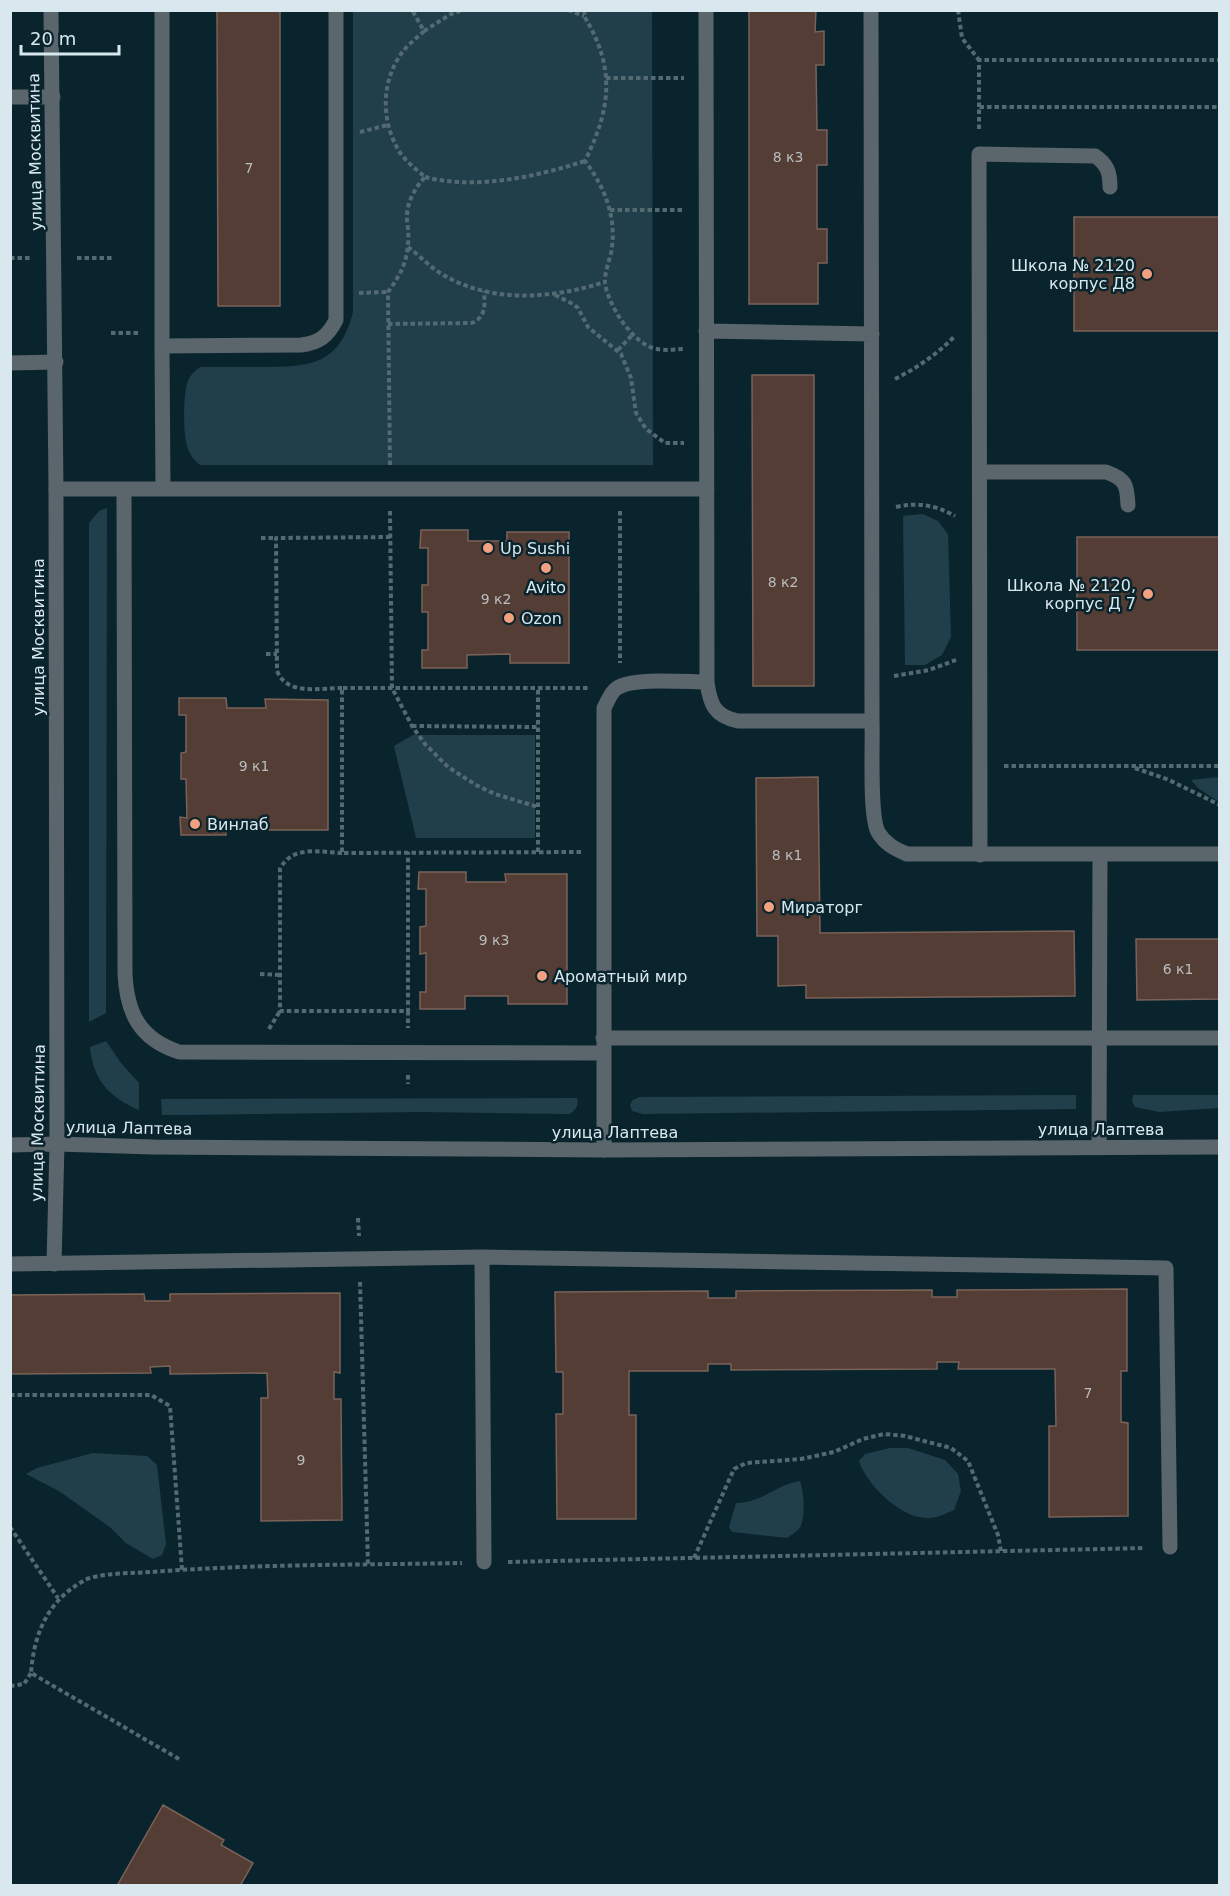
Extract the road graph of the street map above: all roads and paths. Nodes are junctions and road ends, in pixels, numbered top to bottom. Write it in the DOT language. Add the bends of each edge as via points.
graph roads {
  1 [pos="51,10"];
  2 [pos="162,10"];
  3 [pos="336,10"];
  4 [pos="412,10"];
  5 [pos="463,10"];
  6 [pos="568,10"];
  7 [pos="706,10"];
  8 [pos="872,10"];
  9 [pos="958,10"];
  10 [pos="584,13"];
  11 [pos="424,31"];
  12 [pos="979,60"];
  13 [pos="1220,60"];
  14 [pos="606,78"];
  15 [pos="706,78"];
  16 [pos="10,97"];
  17 [pos="53,97"];
  18 [pos="979,107"];
  19 [pos="1220,107"];
  20 [pos="388,125"];
  21 [pos="371,130"];
  22 [pos="979,154"];
  23 [pos="585,161"];
  24 [pos="425,177"];
  25 [pos="1110,187"];
  26 [pos="610,210"];
  27 [pos="706,210"];
  28 [pos="408,247"];
  29 [pos="605,282"];
  30 [pos="484,291"];
  31 [pos="388,292"];
  32 [pos="555,295"];
  33 [pos="979,313"];
  34 [pos="388,324"];
  35 [pos="706,331"];
  36 [pos="633,334"];
  37 [pos="872,334"];
  38 [pos="162,346"];
  39 [pos="657,349"];
  40 [pos="618,350"];
  41 [pos="56,362"];
  42 [pos="10,363"];
  43 [pos="872,390"];
  44 [pos="707,443"];
  45 [pos="980,472"];
  46 [pos="56,489"];
  47 [pos="124,489"];
  48 [pos="163,489"];
  49 [pos="620,489"];
  50 [pos="707,489"];
  51 [pos="1128,505"];
  52 [pos="872,512"];
  53 [pos="390,537"];
  54 [pos="979,537"];
  55 [pos="261,538"];
  56 [pos="276,538"];
  57 [pos="980,650"];
  58 [pos="266,654"];
  59 [pos="277,654"];
  60 [pos="872,678"];
  61 [pos="707,682"];
  62 [pos="619,687"];
  63 [pos="342,688"];
  64 [pos="392,688"];
  65 [pos="538,688"];
  66 [pos="872,721"];
  67 [pos="412,726"];
  68 [pos="538,727"];
  69 [pos="980,766"];
  70 [pos="1131,766"];
  71 [pos="1220,766"];
  72 [pos="1220,805"];
  73 [pos="538,807"];
  74 [pos="342,852"];
  75 [pos="408,852"];
  76 [pos="538,852"];
  77 [pos="603,852"];
  78 [pos="980,855"];
  79 [pos="1100,855"];
  80 [pos="1220,855"];
  81 [pos="260,974"];
  82 [pos="280,975"];
  83 [pos="1099,1038"];
  84 [pos="1220,1038"];
  85 [pos="603,1046"];
  86 [pos="57,1144"];
  87 [pos="10,1145"];
  88 [pos="1099,1146"];
  89 [pos="1220,1147"];
  90 [pos="604,1150"];
  91 [pos="358,1218"];
  92 [pos="359,1242"];
  93 [pos="482,1257"];
  94 [pos="10,1264"];
  95 [pos="54,1264"];
  96 [pos="360,1278"];
  97 [pos="10,1395"];
  98 [pos="10,1527"];
  99 [pos="1170,1547"];
  100 [pos="1001,1551"];
  101 [pos="694,1558"];
  102 [pos="484,1562"];
  103 [pos="368,1565"];
  104 [pos="182,1570"];
  105 [pos="58,1598"];
  106 [pos="31,1673"];
  107 [pos="10,1686"];
  108 [pos="179,1760"];
  1 -- 17 [label="street, улица Москвитина"];
  2 -- 38 [label="street"];
  3 -- 38 [label="street" via="336,320 325,337 313,344"];
  4 -- 11 [label="path"];
  5 -- 11 [label="path"];
  6 -- 10 [label="path"];
  7 -- 15 [label="street"];
  8 -- 37 [label="street"];
  9 -- 12 [label="path" via="962,38"];
  10 -- 14 [label="path" via="599,46"];
  11 -- 20 [label="path" via="401,53 387,85"];
  12 -- 13 [label="path"];
  12 -- 18 [label="path"];
  14 -- 15 [label="path"];
  14 -- 23 [label="path" via="603,120"];
  15 -- 27 [label="street"];
  16 -- 17 [label="street"];
  17 -- 41 [label="street, улица Москвитина"];
  18 -- 19 [label="path"];
  18 -- 22 [label="path"];
  20 -- 21 [label="path"];
  20 -- 24 [label="path" via="399,151"];
  22 -- 25 [label="street" via="1095,156 1104,162 1110,174"];
  22 -- 33 [label="street"];
  23 -- 24 [label="path" via="486,181 446,182"];
  23 -- 26 [label="path" via="604,191"];
  24 -- 28 [label="path" via="409,202"];
  26 -- 27 [label="path"];
  26 -- 29 [label="path" via="612,247"];
  27 -- 35 [label="street"];
  28 -- 30 [label="path" via="440,273"];
  28 -- 31 [label="path" via="400,275"];
  29 -- 32 [label="path"];
  29 -- 36 [label="path" via="613,306"];
  30 -- 32 [label="path"];
  30 -- 34 [label="path" via="484,311 472,323"];
  32 -- 40 [label="path" via="578,308 588,327"];
  33 -- 43 [label="path" via="939,352"];
  33 -- 45 [label="street"];
  35 -- 37 [label="street"];
  35 -- 44 [label="street"];
  36 -- 39 [label="path"];
  36 -- 40 [label="path"];
  37 -- 43 [label="street"];
  38 -- 48 [label="street"];
  40 -- 44 [label="path" via="631,378 636,413 646,429 665,443"];
  41 -- 42 [label="street"];
  41 -- 46 [label="street, улица Москвитина"];
  43 -- 52 [label="street"];
  44 -- 50 [label="street"];
  45 -- 51 [label="street" via="1106,472 1124,481"];
  45 -- 54 [label="street"];
  46 -- 47 [label="street"];
  46 -- 86 [label="street, улица Москвитина"];
  47 -- 48 [label="street"];
  47 -- 85 [label="street" via="125,974 126,998 145,1032 165,1048 179,1053"];
  48 -- 49 [label="street"];
  49 -- 50 [label="street"];
  49 -- 62 [label="path"];
  50 -- 61 [label="street"];
  52 -- 54 [label="path" via="913,503 937,507 954,515"];
  52 -- 60 [label="street"];
  53 -- 56 [label="path"];
  54 -- 57 [label="street"];
  55 -- 56 [label="path"];
  56 -- 59 [label="path"];
  57 -- 60 [label="path" via="929,670"];
  57 -- 69 [label="street"];
  58 -- 59 [label="path"];
  59 -- 63 [label="path" via="277,671 286,685"];
  60 -- 66 [label="street"];
  61 -- 62 [label="street" via="639,682"];
  61 -- 66 [label="street" via="713,707 728,719"];
  62 -- 65 [label="path"];
  62 -- 77 [label="street" via="604,708"];
  63 -- 64 [label="path"];
  63 -- 74 [label="path"];
  64 -- 65 [label="path"];
  64 -- 67 [label="path"];
  65 -- 68 [label="path"];
  66 -- 78 [label="street" via="873,812 884,841 907,854"];
  67 -- 68 [label="path"];
  67 -- 73 [label="path" via="436,757 461,777 495,794"];
  68 -- 73 [label="path"];
  69 -- 70 [label="path"];
  69 -- 78 [label="street"];
  70 -- 71 [label="path"];
  70 -- 72 [label="path"];
  73 -- 76 [label="path"];
  74 -- 75 [label="path"];
  74 -- 82 [label="path" via="297,852 284,860 280,869"];
  75 -- 76 [label="path"];
  75 -- 82 [label="path" via="408,1011 280,1011"];
  76 -- 77 [label="path"];
  77 -- 85 [label="street"];
  78 -- 79 [label="street"];
  79 -- 80 [label="street"];
  79 -- 83 [label="street"];
  81 -- 82 [label="path"];
  83 -- 84 [label="street"];
  83 -- 85 [label="street"];
  83 -- 88 [label="street"];
  85 -- 90 [label="street"];
  86 -- 87 [label="street, улица Лаптева"];
  86 -- 90 [label="street, улица Лаптева"];
  86 -- 95 [label="street, улица Москвитина"];
  88 -- 89 [label="street, улица Лаптева"];
  88 -- 90 [label="street, улица Лаптева"];
  91 -- 92 [label="path"];
  93 -- 95 [label="street"];
  93 -- 99 [label="street" via="1166,1268"];
  93 -- 102 [label="street"];
  94 -- 95 [label="street"];
  96 -- 103 [label="path"];
  97 -- 104 [label="path" via="151,1395 170,1406"];
  98 -- 105 [label="path"];
  99 -- 100 [label="path"];
  100 -- 101 [label="path"];
  100 -- 101 [label="path" via="998,1534 968,1461 951,1448 885,1434 834,1452 746,1463 734,1469"];
  101 -- 102 [label="path"];
  102 -- 103 [label="path"];
  103 -- 104 [label="path"];
  104 -- 105 [label="path" via="87,1579"];
  105 -- 106 [label="path" via="39,1629"];
  106 -- 107 [label="path" via="24,1684"];
  106 -- 108 [label="path"];
}
